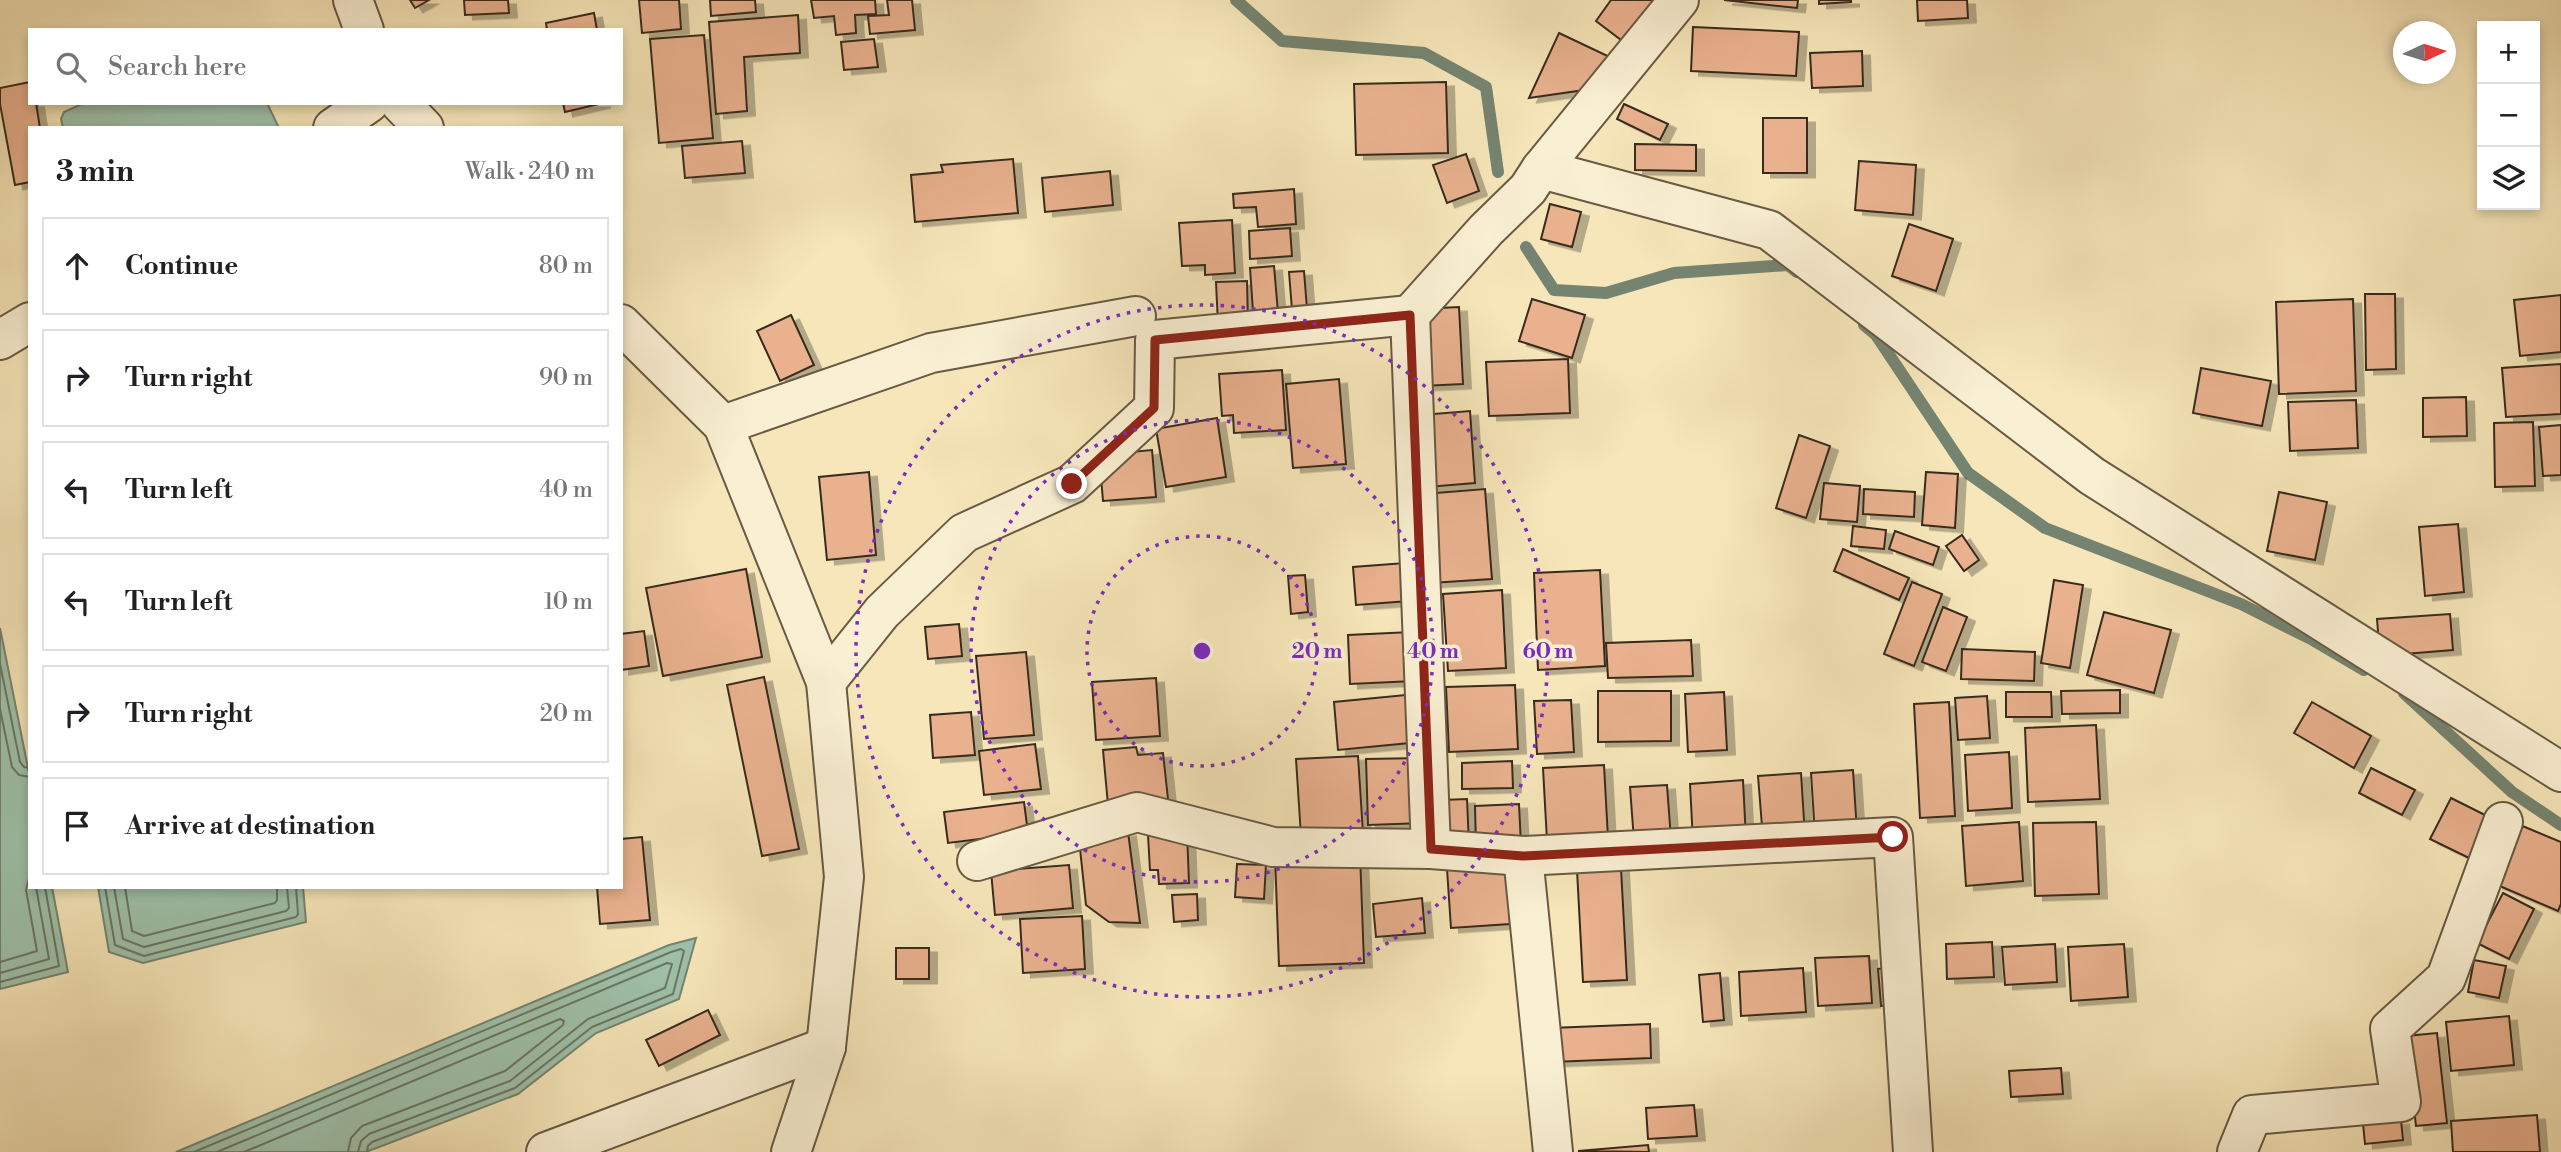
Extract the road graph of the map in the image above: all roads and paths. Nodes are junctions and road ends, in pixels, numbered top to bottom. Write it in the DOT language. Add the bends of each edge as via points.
graph roads {
  1 [pos="352,0"];
  2 [pos="1679,0"];
  3 [pos="363,28"];
  4 [pos="366,105"];
  5 [pos="402,105"];
  6 [pos="336,126"];
  7 [pos="423,126"];
  8 [pos="1541,169"];
  9 [pos="1410,315"];
  10 [pos="1136,316"];
  11 [pos="28,323"];
  12 [pos="623,326"];
  13 [pos="0,340"];
  14 [pos="723,425"];
  15 [pos="826,682"];
  16 [pos="2561,772"];
  17 [pos="2503,822"];
  18 [pos="1431,849"];
  19 [pos="1523,856"];
  20 [pos="977,862"];
  21 [pos="826,1047"];
  22 [pos="546,1152"];
  23 [pos="791,1152"];
  24 [pos="1553,1152"];
  25 [pos="1913,1152"];
  26 [pos="2237,1152"];
  1 -- 3 [label="street"];
  2 -- 8 [label="street"];
  4 -- 6 [label="street"];
  5 -- 7 [label="street"];
  8 -- 9 [label="street"];
  8 -- 16 [label="street" via="1769,230 2092,476"];
  9 -- 15 [label="street" via="1155,340 1154,408 1072,484 964,533 882,612"];
  9 -- 18 [label="street"];
  10 -- 14 [label="street" via="931,353"];
  11 -- 13 [label="street"];
  12 -- 14 [label="street"];
  14 -- 15 [label="street"];
  15 -- 21 [label="street" via="844,877"];
  17 -- 26 [label="street" via="2446,978 2390,1029 2401,1102 2252,1115"];
  18 -- 19 [label="street"];
  18 -- 20 [label="street" via="1273,847 1136,812"];
  19 -- 24 [label="street"];
  19 -- 25 [label="street" via="1893,837"];
  21 -- 22 [label="street"];
  21 -- 23 [label="street"];
}
